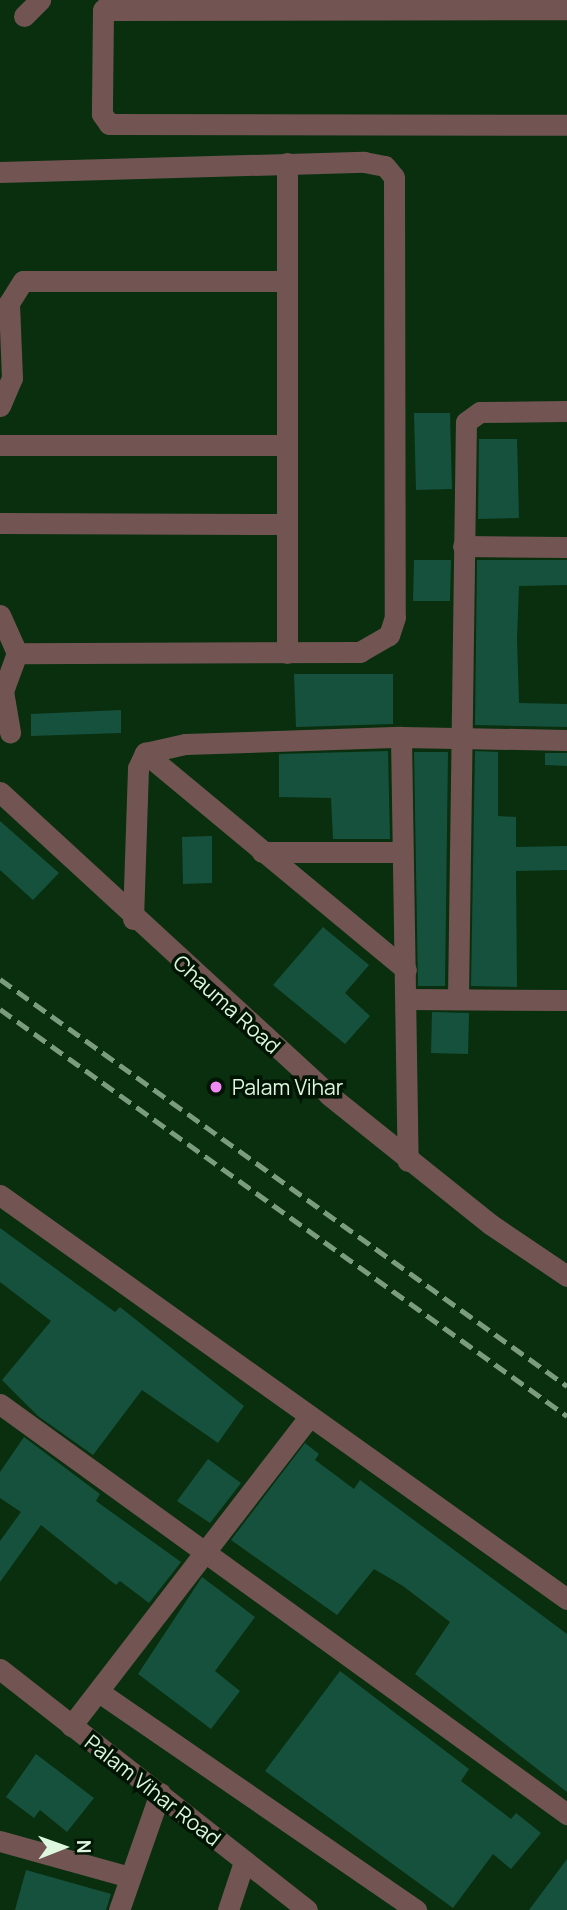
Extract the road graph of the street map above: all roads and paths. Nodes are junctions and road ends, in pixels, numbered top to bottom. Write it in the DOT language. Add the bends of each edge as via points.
graph roads {
  1 [pos="40,0"];
  2 [pos="107,5"];
  3 [pos="262,5"];
  4 [pos="567,9"];
  5 [pos="24,16"];
  6 [pos="567,125"];
  7 [pos="287,163"];
  8 [pos="0,173"];
  9 [pos="287,281"];
  10 [pos="0,406"];
  11 [pos="567,411"];
  12 [pos="0,445"];
  13 [pos="287,445"];
  14 [pos="0,523"];
  15 [pos="287,524"];
  16 [pos="463,546"];
  17 [pos="567,547"];
  18 [pos="0,615"];
  19 [pos="17,653"];
  20 [pos="287,653"];
  21 [pos="2,691"];
  22 [pos="10,732"];
  23 [pos="458,736"];
  24 [pos="401,737"];
  25 [pos="567,740"];
  26 [pos="145,753"];
  27 [pos="0,792"];
  28 [pos="262,852"];
  29 [pos="402,852"];
  30 [pos="133,919"];
  31 [pos="406,970"];
  32 [pos="407,999"];
  33 [pos="458,999"];
  34 [pos="567,1000"];
  35 [pos="408,1161"];
  36 [pos="0,1195"];
  37 [pos="567,1276"];
  38 [pos="0,1404"];
  39 [pos="308,1418"];
  40 [pos="205,1557"];
  41 [pos="567,1599"];
  42 [pos="0,1670"];
  43 [pos="99,1692"];
  44 [pos="71,1726"];
  45 [pos="160,1793"];
  46 [pos="567,1814"];
  47 [pos="0,1841"];
  48 [pos="244,1862"];
  49 [pos="130,1877"];
  50 [pos="119,1910"];
  51 [pos="229,1910"];
  52 [pos="307,1910"];
  53 [pos="416,1910"];
  1 -- 5 [label="street"];
  2 -- 3 [label="street"];
  2 -- 6 [label="street" via="102,114 109,124"];
  3 -- 4 [label="street"];
  7 -- 8 [label="street"];
  7 -- 9 [label="street"];
  7 -- 20 [label="street" via="378,163 394,177 395,604 389,635 373,648"];
  9 -- 10 [label="street" via="23,281 9,303 12,378"];
  9 -- 13 [label="street"];
  11 -- 16 [label="street" via="471,415"];
  12 -- 13 [label="street"];
  13 -- 15 [label="street"];
  14 -- 15 [label="street"];
  15 -- 20 [label="street"];
  16 -- 17 [label="street"];
  16 -- 23 [label="street"];
  18 -- 19 [label="street"];
  19 -- 20 [label="street"];
  19 -- 21 [label="street"];
  21 -- 22 [label="street"];
  23 -- 24 [label="street"];
  23 -- 25 [label="street"];
  23 -- 33 [label="street"];
  24 -- 26 [label="street" via="185,744"];
  24 -- 29 [label="street"];
  26 -- 28 [label="street"];
  26 -- 30 [label="street" via="138,768"];
  27 -- 30 [label="street, Chauma Road"];
  28 -- 29 [label="street"];
  28 -- 31 [label="street"];
  29 -- 31 [label="street"];
  30 -- 35 [label="street, Chauma Road"];
  31 -- 32 [label="street"];
  32 -- 33 [label="street"];
  32 -- 35 [label="street"];
  33 -- 34 [label="street"];
  35 -- 37 [label="street, Chauma Road"];
  36 -- 39 [label="street"];
  38 -- 40 [label="street"];
  39 -- 40 [label="street"];
  39 -- 41 [label="street"];
  40 -- 43 [label="street"];
  40 -- 46 [label="street"];
  42 -- 44 [label="street, Palam Vihar Road"];
  43 -- 44 [label="street"];
  43 -- 53 [label="street"];
  44 -- 45 [label="street, Palam Vihar Road"];
  45 -- 48 [label="street, Palam Vihar Road"];
  45 -- 49 [label="street"];
  47 -- 49 [label="street"];
  48 -- 51 [label="street"];
  48 -- 52 [label="street, Palam Vihar Road"];
  49 -- 50 [label="street"];
}
